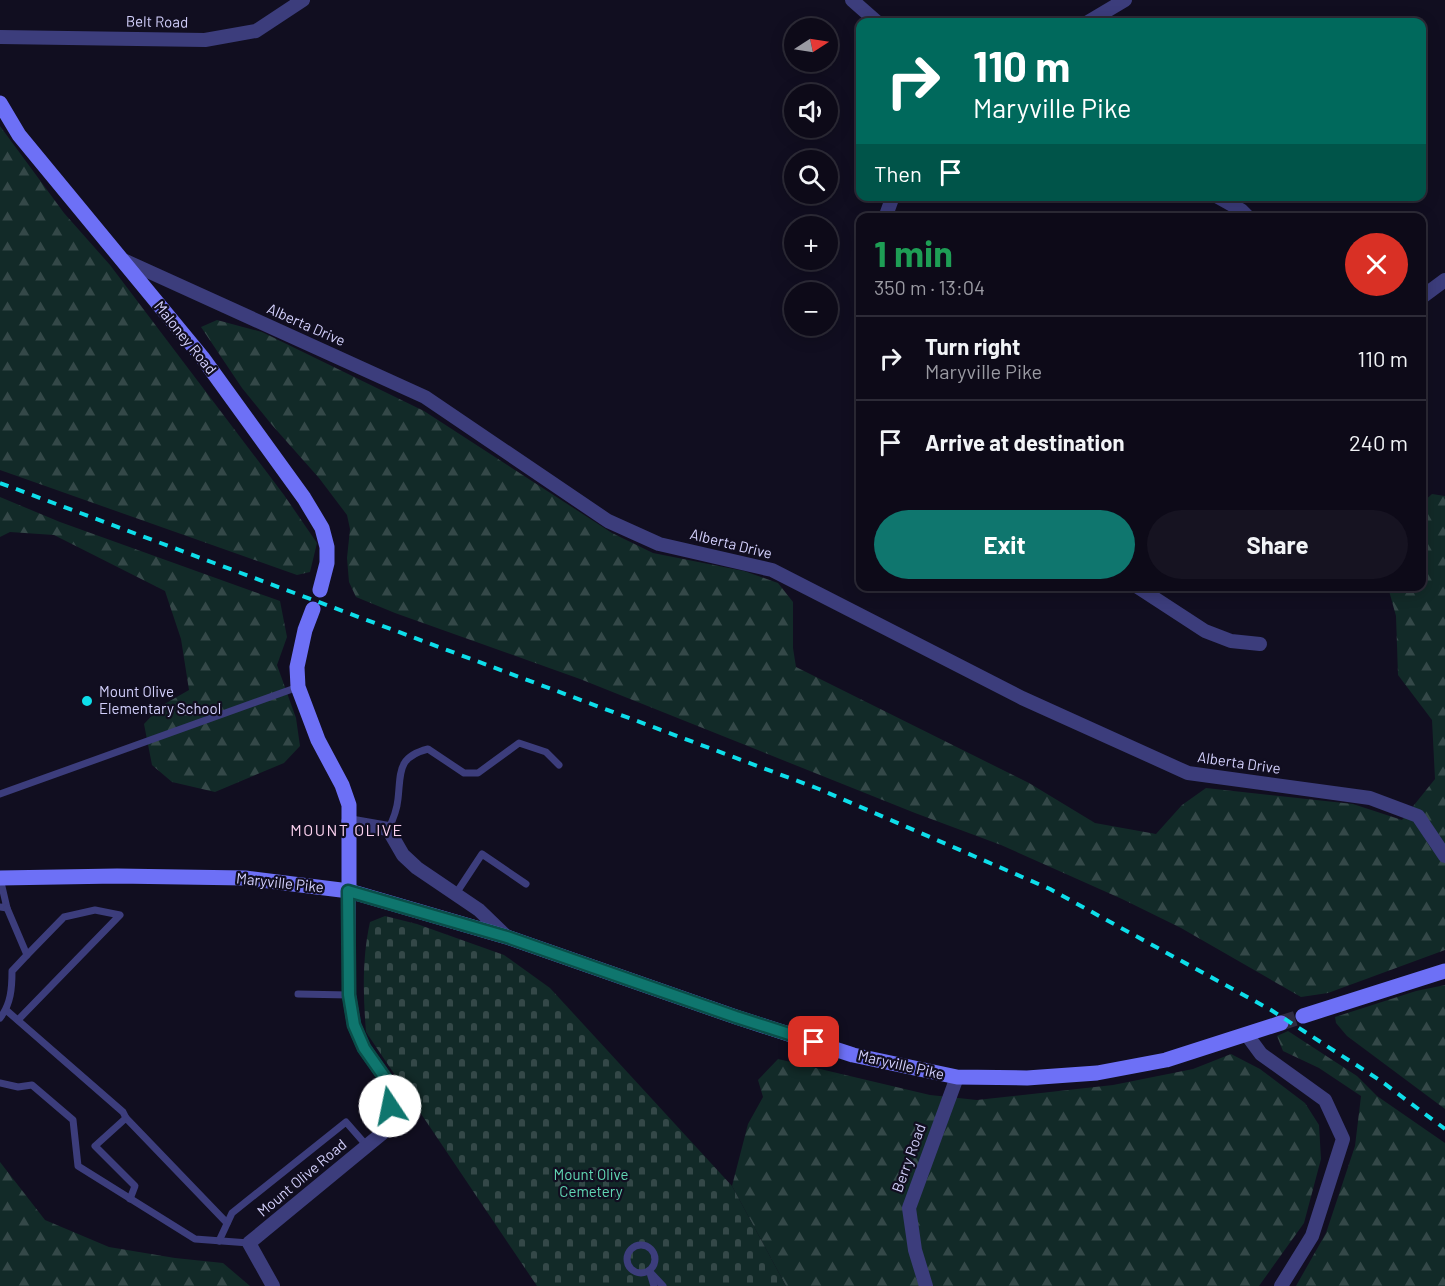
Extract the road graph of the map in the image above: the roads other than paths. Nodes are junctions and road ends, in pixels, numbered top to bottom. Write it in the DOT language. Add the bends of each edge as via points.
graph roads {
  1 [pos="303,0"];
  2 [pos="852,0"];
  3 [pos="1125,0"];
  4 [pos="872,18"];
  5 [pos="1095,18"];
  6 [pos="0,37"];
  7 [pos="0,104"];
  8 [pos="1225,201"];
  9 [pos="1244,213"];
  10 [pos="119,258"];
  11 [pos="1445,280"];
  12 [pos="1426,294"];
  13 [pos="320,590"];
  14 [pos="1144,591"];
  15 [pos="313,609"];
  16 [pos="1260,644"];
  17 [pos="298,687"];
  18 [pos="560,765"];
  19 [pos="0,794"];
  20 [pos="348,822"];
  21 [pos="388,830"];
  22 [pos="1445,856"];
  23 [pos="0,878"];
  24 [pos="526,884"];
  25 [pos="348,891"];
  26 [pos="455,895"];
  27 [pos="3,908"];
  28 [pos="507,937"];
  29 [pos="27,955"];
  30 [pos="1445,971"];
  31 [pos="298,994"];
  32 [pos="349,995"];
  33 [pos="6,1010"];
  34 [pos="1302,1016"];
  35 [pos="0,1018"];
  36 [pos="18,1020"];
  37 [pos="1281,1023"];
  38 [pos="1247,1035"];
  39 [pos="957,1077"];
  40 [pos="0,1083"];
  41 [pos="126,1118"];
  42 [pos="367,1146"];
  43 [pos="130,1199"];
  44 [pos="227,1223"];
  45 [pos="219,1241"];
  46 [pos="249,1243"];
  47 [pos="649,1271"];
  48 [pos="273,1286"];
  49 [pos="654,1286"];
  50 [pos="663,1286"];
  51 [pos="926,1286"];
  52 [pos="1281,1286"];
  1 -- 6 [label="street, Belt Road" via="256,31 205,39"];
  2 -- 4 [label="street"];
  3 -- 5 [label="street"];
  7 -- 10 [label="main road, Maloney Road" via="19,135"];
  8 -- 9 [label="street"];
  10 -- 13 [label="main road, Maloney Road" via="201,357 304,498 322,528 327,547"];
  10 -- 22 [label="street, Alberta Drive" via="426,397 608,521 659,544 772,570 1022,698 1188,772 1370,798 1418,816"];
  11 -- 12 [label="street"];
  14 -- 16 [label="street" via="1205,631 1231,641"];
  15 -- 17 [label="main road" via="304,630"];
  17 -- 19 [label="lane"];
  17 -- 20 [label="main road" via="318,740 342,785 349,805"];
  18 -- 21 [label="lane" via="546,752 519,743 478,773 464,773 428,749 418,752 405,761 400,771 396,814"];
  20 -- 21 [label="street"];
  20 -- 25 [label="main road"];
  21 -- 26 [label="street" via="403,855"];
  23 -- 25 [label="main road, Maryville Pike" via="245,878"];
  23 -- 27 [label="lane"];
  24 -- 26 [label="lane" via="482,854"];
  25 -- 28 [label="main road, Maryville Pike"];
  25 -- 32 [label="street, Mount Olive Road"];
  26 -- 28 [label="street" via="479,910"];
  27 -- 29 [label="lane"];
  28 -- 39 [label="main road, Maryville Pike" via="843,1051"];
  29 -- 33 [label="lane" via="12,971"];
  29 -- 36 [label="lane" via="64,916 95,910 120,915"];
  30 -- 34 [label="main road"];
  31 -- 32 [label="lane"];
  32 -- 42 [label="street, Mount Olive Road" via="354,1025 364,1048 390,1085 391,1126"];
  33 -- 35 [label="lane"];
  33 -- 36 [label="lane"];
  36 -- 41 [label="lane"];
  37 -- 38 [label="main road, Maryville Pike"];
  38 -- 39 [label="main road, Maryville Pike" via="1166,1060 1097,1073"];
  38 -- 52 [label="street" via="1262,1054 1325,1100 1343,1139 1311,1236"];
  39 -- 51 [label="street, Berry Road" via="909,1208 915,1250"];
  40 -- 43 [label="lane" via="32,1085 73,1120 78,1166"];
  41 -- 43 [label="lane" via="95,1146 135,1186"];
  41 -- 44 [label="lane"];
  42 -- 44 [label="lane" via="346,1122 232,1213"];
  42 -- 46 [label="street, Mount Olive Road"];
  43 -- 45 [label="lane" via="195,1239"];
  44 -- 45 [label="lane"];
  45 -- 46 [label="lane"];
  46 -- 48 [label="street"];
  47 -- 47 [label="lane" via="655,1259 652,1251 639,1245 631,1249 629,1267 640,1274"];
  47 -- 49 [label="lane"];
  47 -- 50 [label="lane"];
}
